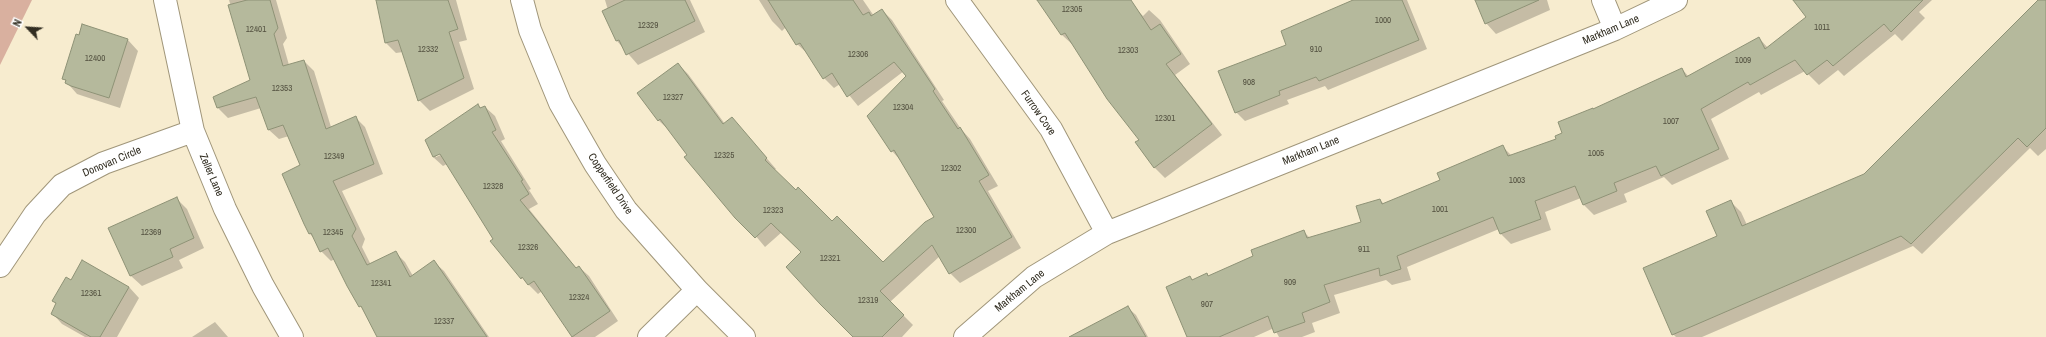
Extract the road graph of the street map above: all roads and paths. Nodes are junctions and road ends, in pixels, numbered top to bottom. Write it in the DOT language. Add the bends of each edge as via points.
graph roads {
  1 [pos="165,0"];
  2 [pos="522,0"];
  3 [pos="957,0"];
  4 [pos="1603,0"];
  5 [pos="1676,0"];
  6 [pos="1615,29"];
  7 [pos="193,131"];
  8 [pos="1107,233"];
  9 [pos="0,266"];
  10 [pos="697,290"];
  11 [pos="292,337"];
  12 [pos="649,337"];
  13 [pos="744,337"];
  14 [pos="965,337"];
  1 -- 7 [label="street, Zeller Lane"];
  2 -- 10 [label="street, Copperfield Drive" via="530,30 560,103 595,164 626,210"];
  3 -- 8 [label="street, Furrow Cove" via="1051,129"];
  4 -- 6 [label="street"];
  5 -- 6 [label="street, Markham Lane"];
  6 -- 8 [label="street, Markham Lane"];
  7 -- 9 [label="street, Donovan Circle" via="104,163 62,185 35,214"];
  7 -- 11 [label="street, Zeller Lane" via="225,209 263,286"];
  8 -- 14 [label="street, Markham Lane" via="1034,277"];
  10 -- 12 [label="street"];
  10 -- 13 [label="street, Copperfield Drive"];
}
